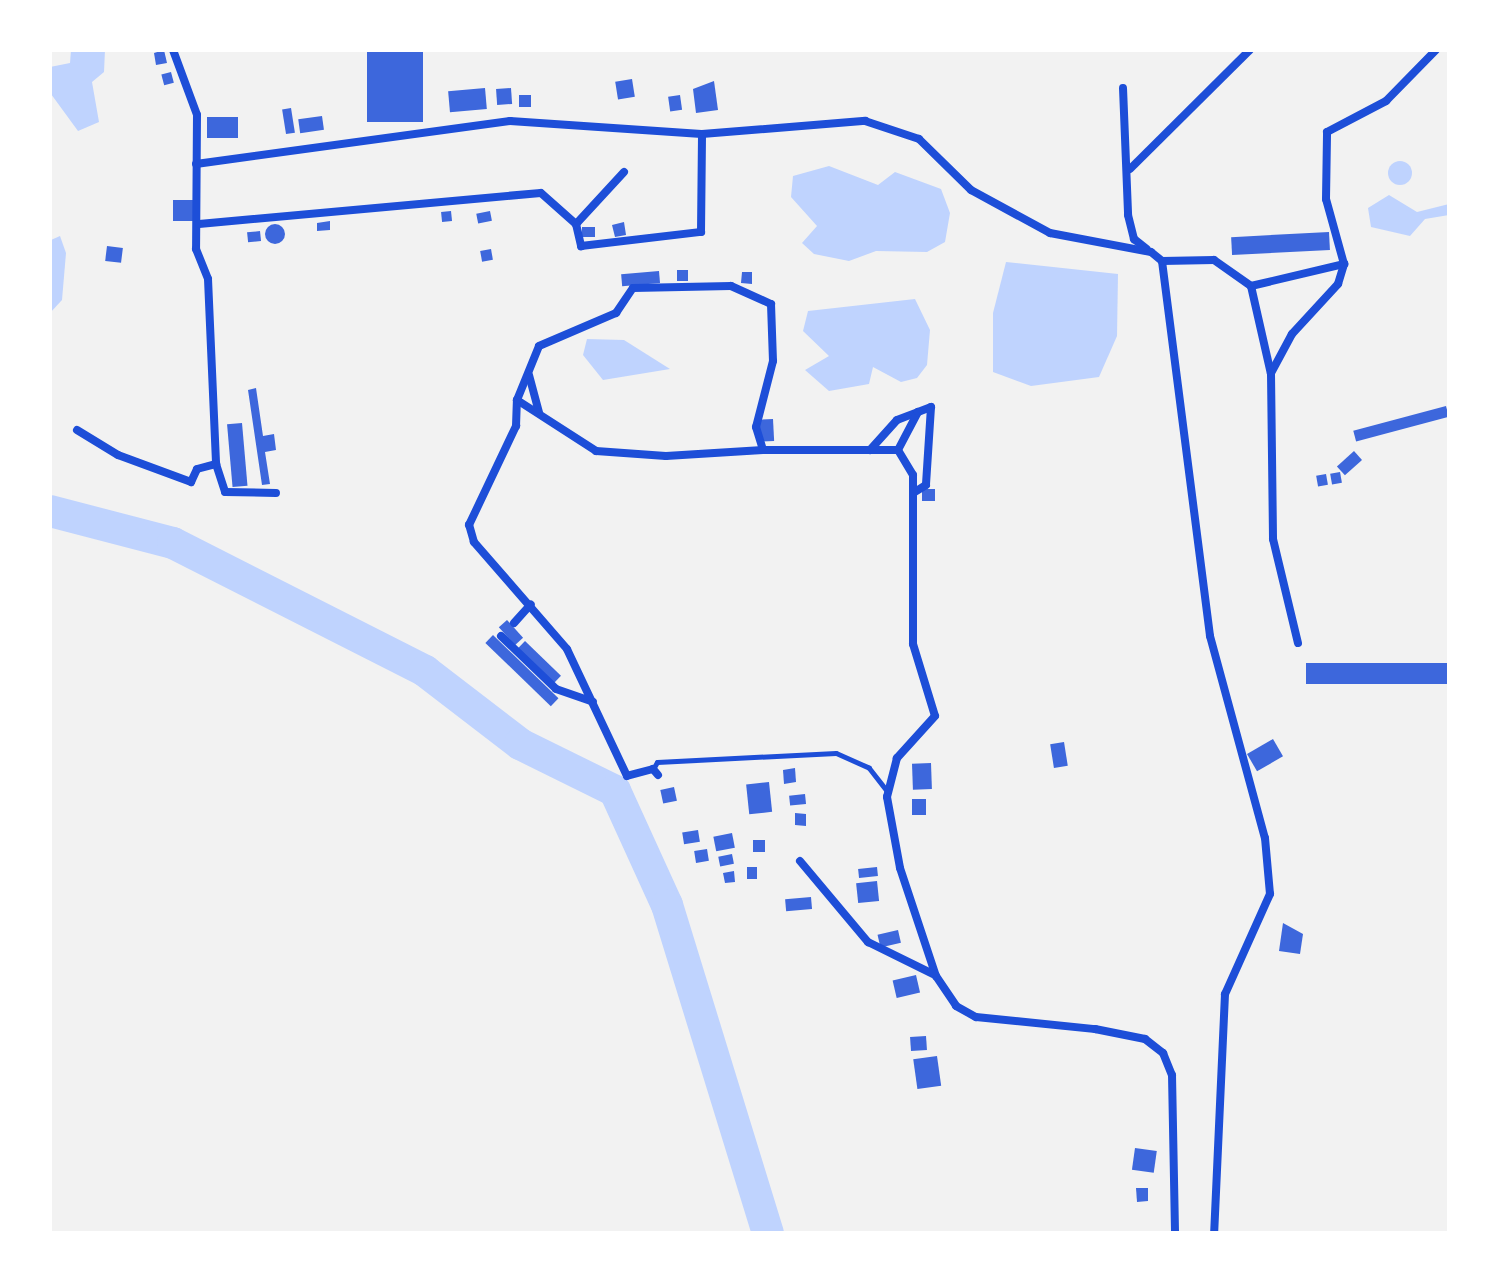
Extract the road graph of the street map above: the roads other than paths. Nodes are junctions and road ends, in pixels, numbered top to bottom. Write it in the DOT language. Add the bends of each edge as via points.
graph roads {
  1 [pos="173,50"];
  2 [pos="1250,50"];
  3 [pos="1436,50"];
  4 [pos="1123,88"];
  5 [pos="702,134"];
  6 [pos="196,164"];
  7 [pos="1129,169"];
  8 [pos="624,172"];
  9 [pos="199,224"];
  10 [pos="576,224"];
  11 [pos="1151,252"];
  12 [pos="1162,261"];
  13 [pos="1344,264"];
  14 [pos="1251,286"];
  15 [pos="529,374"];
  16 [pos="1271,374"];
  17 [pos="517,400"];
  18 [pos="918,412"];
  19 [pos="539,413"];
  20 [pos="77,430"];
  21 [pos="763,450"];
  22 [pos="870,450"];
  23 [pos="898,450"];
  24 [pos="216,464"];
  25 [pos="915,492"];
  26 [pos="276,493"];
  27 [pos="531,604"];
  28 [pos="514,623"];
  29 [pos="501,636"];
  30 [pos="1298,643"];
  31 [pos="594,703"];
  32 [pos="655,772"];
  33 [pos="887,791"];
  34 [pos="800,861"];
  35 [pos="936,976"];
  36 [pos="1175,1233"];
  37 [pos="1214,1233"];
  1 -- 6 [label="street" via="197,115"];
  2 -- 7 [label="street"];
  3 -- 13 [label="street" via="1386,101 1327,132 1326,199"];
  4 -- 7 [label="street"];
  5 -- 6 [label="street" via="510,121"];
  5 -- 10 [label="street" via="701,232 581,246"];
  5 -- 11 [label="street" via="865,121 893,126 919,139 986,200 1050,233"];
  6 -- 9 [label="street"];
  7 -- 11 [label="street" via="1134,239"];
  8 -- 10 [label="street"];
  9 -- 10 [label="street" via="541,193"];
  9 -- 24 [label="street"];
  11 -- 12 [label="street"];
  12 -- 14 [label="street" via="1214,260"];
  12 -- 37 [label="street" via="1210,636 1265,838 1270,894 1225,994"];
  13 -- 14 [label="street"];
  13 -- 16 [label="street" via="1338,284 1292,334"];
  14 -- 16 [label="street"];
  15 -- 17 [label="street"];
  15 -- 19 [label="street"];
  15 -- 21 [label="street" via="539,346 616,313 633,288 757,292 771,304 774,321 773,361 756,427"];
  16 -- 30 [label="street" via="1273,539"];
  17 -- 19 [label="street"];
  17 -- 27 [label="street" via="516,426 469,525 474,542"];
  18 -- 22 [label="street" via="897,420"];
  18 -- 23 [label="street"];
  18 -- 25 [label="street" via="931,407 926,485"];
  19 -- 21 [label="street" via="596,451 617,455"];
  20 -- 24 [label="street" via="118,455 191,482 197,469"];
  21 -- 22 [label="street"];
  22 -- 23 [label="street"];
  23 -- 25 [label="street"];
  24 -- 26 [label="street" via="225,492"];
  25 -- 33 [label="street" via="913,644 935,716 911,736"];
  27 -- 28 [label="street"];
  27 -- 31 [label="street" via="567,649"];
  29 -- 31 [label="street" via="556,689"];
  31 -- 32 [label="street" via="627,776"];
  32 -- 33 [label="lane" via="657,762 836,753 869,768"];
  33 -- 35 [label="street" via="900,868"];
  34 -- 35 [label="street" via="868,942"];
  35 -- 36 [label="street" via="956,1006 976,1017 1095,1029 1145,1039 1163,1053 1172,1075"];
}
